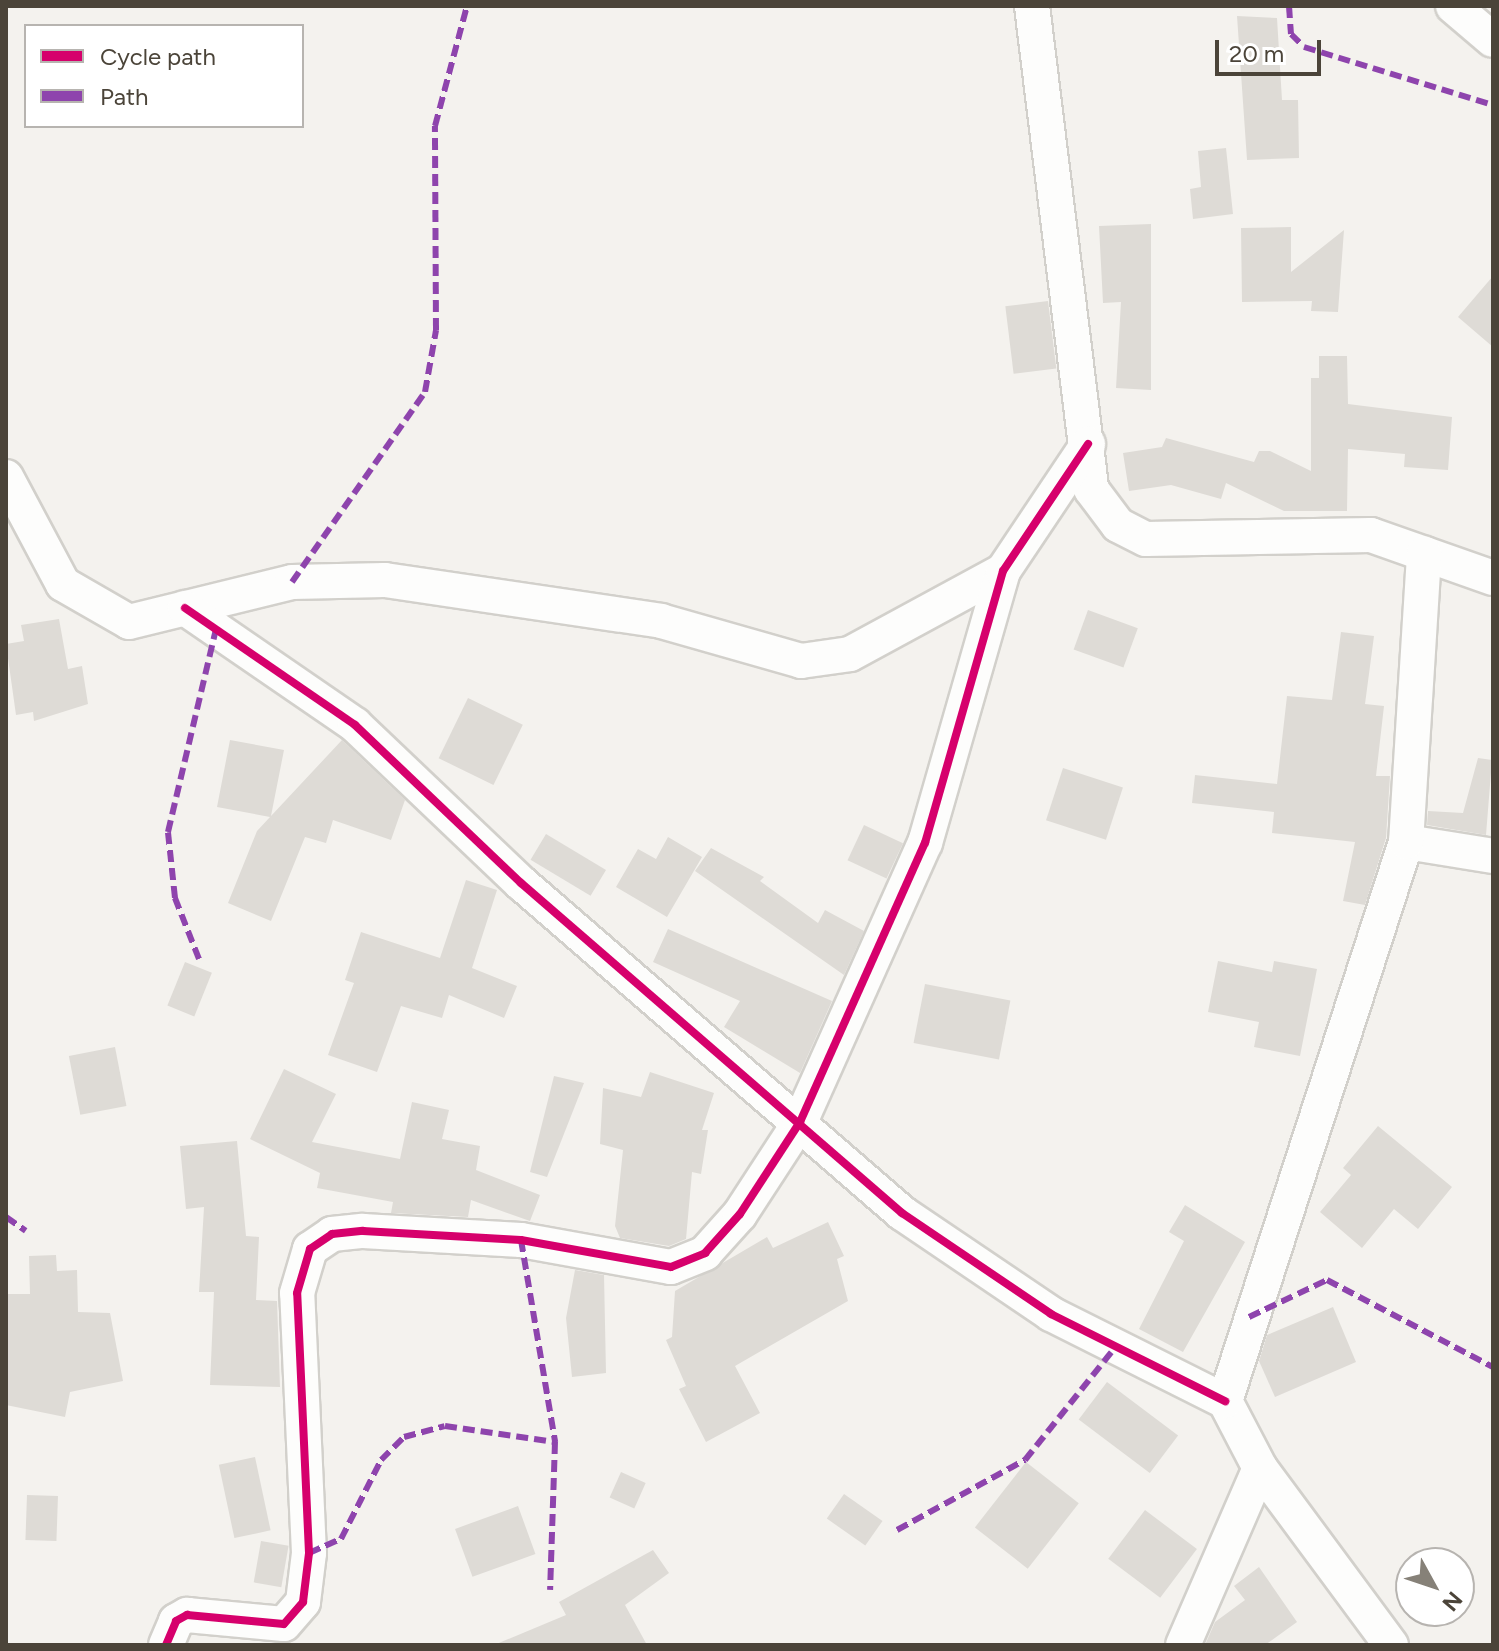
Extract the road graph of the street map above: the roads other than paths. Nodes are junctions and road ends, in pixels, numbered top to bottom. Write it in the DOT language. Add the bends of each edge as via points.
graph roads {
  1 [pos="1032,6"];
  2 [pos="1453,6"];
  3 [pos="1493,40"];
  4 [pos="1088,444"];
  5 [pos="6,477"];
  6 [pos="1424,554"];
  7 [pos="1003,571"];
  8 [pos="1493,578"];
  9 [pos="185,608"];
  10 [pos="1406,842"];
  11 [pos="1493,856"];
  12 [pos="800,1122"];
  13 [pos="1225,1401"];
  14 [pos="1260,1468"];
  15 [pos="166,1645"];
  16 [pos="1183,1645"];
  17 [pos="1391,1645"];
  1 -- 4 [label="street"];
  2 -- 3 [label="street"];
  4 -- 6 [label="street" via="1091,489 1118,525 1146,539 1371,535"];
  4 -- 7 [label="street"];
  5 -- 9 [label="street" via="63,584 92,606 129,622"];
  6 -- 8 [label="street"];
  6 -- 10 [label="street"];
  7 -- 9 [label="street" via="850,654 801,661 661,621 385,580 292,582"];
  7 -- 12 [label="street" via="925,843"];
  9 -- 12 [label="street" via="355,725 521,883"];
  10 -- 11 [label="street"];
  10 -- 13 [label="street"];
  12 -- 13 [label="street" via="902,1213 1051,1314"];
  12 -- 15 [label="street" via="740,1214 705,1253 671,1267 521,1240 363,1231 332,1234 310,1249 297,1293 309,1553 303,1602 284,1624 187,1615 176,1621"];
  13 -- 14 [label="street"];
  14 -- 16 [label="street"];
  14 -- 17 [label="street"];
}
